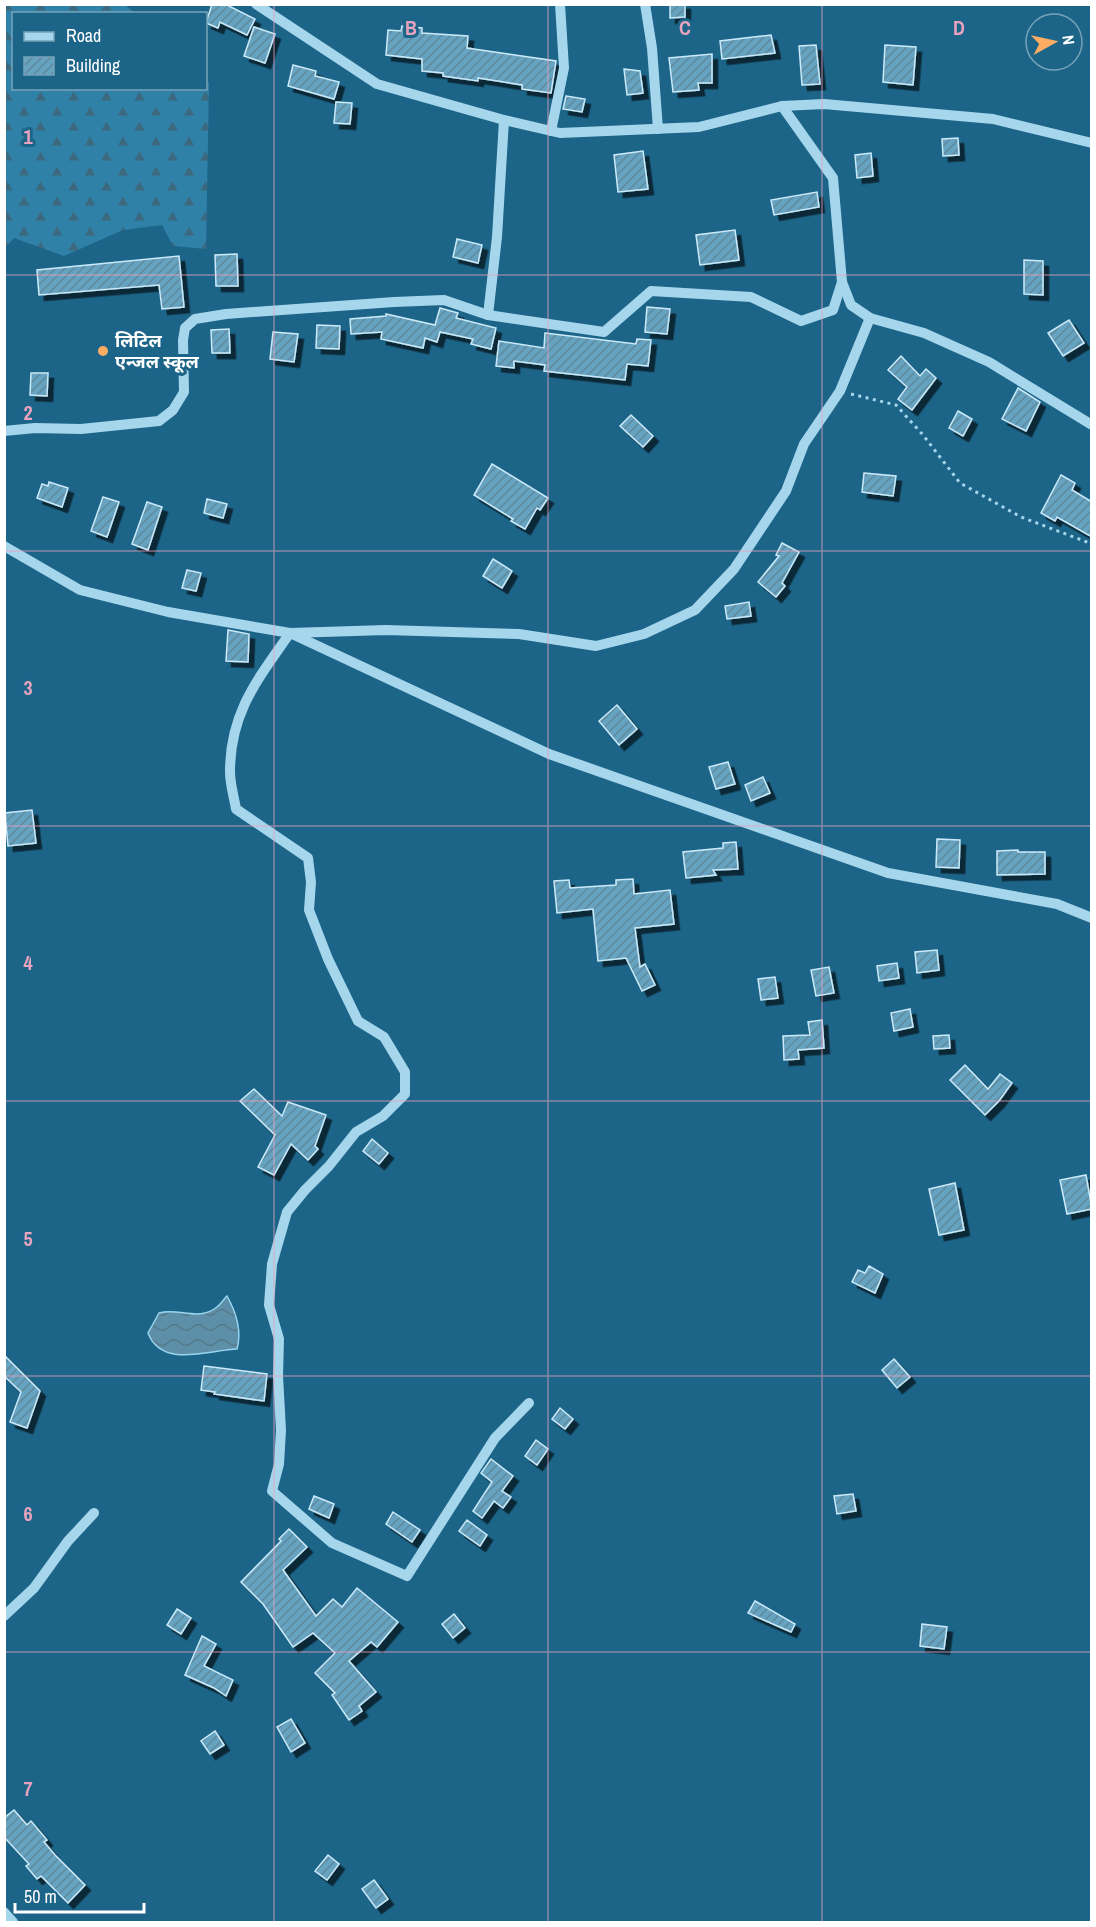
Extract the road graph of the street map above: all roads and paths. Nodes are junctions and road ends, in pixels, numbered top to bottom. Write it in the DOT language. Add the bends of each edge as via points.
graph roads {
  1 [pos="256,4"];
  2 [pos="560,4"];
  3 [pos="645,4"];
  4 [pos="782,106"];
  5 [pos="504,120"];
  6 [pos="658,129"];
  7 [pos="552,131"];
  8 [pos="1092,143"];
  9 [pos="842,282"];
  10 [pos="488,315"];
  11 [pos="870,318"];
  12 [pos="840,391"];
  13 [pos="1092,425"];
  14 [pos="4,431"];
  15 [pos="1092,544"];
  16 [pos="4,546"];
  17 [pos="290,633"];
  18 [pos="1092,918"];
  19 [pos="529,1403"];
  20 [pos="94,1513"];
  21 [pos="4,1616"];
  22 [pos="4,1912"];
  23 [pos="13,1923"];
  1 -- 5 [label="street" via="377,84"];
  2 -- 7 [label="street" via="564,68"];
  3 -- 6 [label="street"];
  4 -- 6 [label="street" via="699,127"];
  4 -- 8 [label="street" via="824,104 993,119"];
  4 -- 9 [label="street" via="833,178"];
  5 -- 7 [label="street"];
  5 -- 10 [label="street"];
  6 -- 7 [label="street"];
  9 -- 10 [label="street" via="834,310 801,321 751,297 651,291 604,332"];
  9 -- 11 [label="street" via="851,305"];
  10 -- 14 [label="street" via="444,300 195,319 185,328 183,340 184,392 173,410 159,421"];
  11 -- 12 [label="street"];
  11 -- 13 [label="street" via="924,333 989,362"];
  12 -- 15 [label="path" via="896,405 960,483 1021,518"];
  12 -- 17 [label="street" via="804,444 786,491 734,569 695,610 644,634 596,646 519,634 386,630"];
  16 -- 17 [label="street" via="80,590 168,612"];
  17 -- 18 [label="street" via="549,754 888,873 1057,904"];
  17 -- 19 [label="street" via="249,692 233,733 230,773 236,809 308,858 309,910 328,959 358,1021 384,1037 405,1072 405,1094 383,1116 356,1132 286,1212 272,1264 269,1305 279,1339 281,1430 272,1491 332,1543 407,1576 495,1438"];
  20 -- 21 [label="street" via="34,1588"];
  22 -- 23 [label="street"];
}
